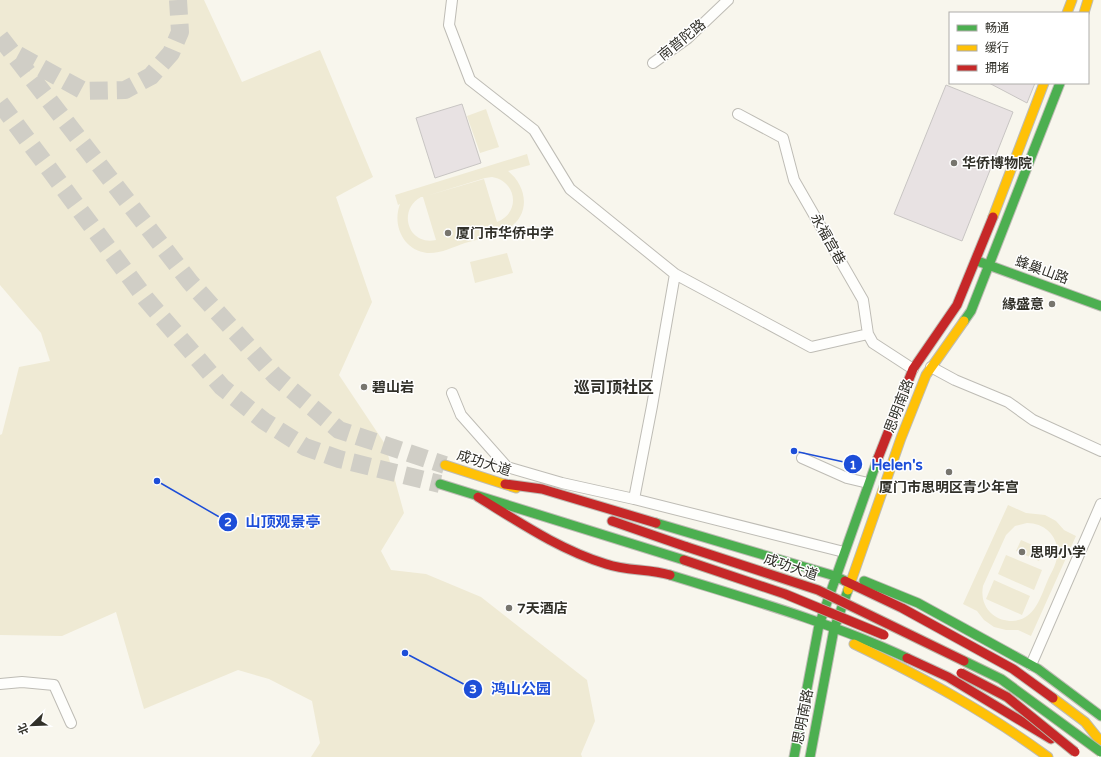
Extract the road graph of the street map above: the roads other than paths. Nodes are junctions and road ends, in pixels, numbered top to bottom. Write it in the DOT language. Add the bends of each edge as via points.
graph roads {
  1 [pos="452,0"];
  2 [pos="728,0"];
  3 [pos="1072,0"];
  4 [pos="1088,0"];
  5 [pos="1067,12"];
  6 [pos="1084,12"];
  7 [pos="653,63"];
  8 [pos="1044,84"];
  9 [pos="1060,84"];
  10 [pos="738,114"];
  11 [pos="974,260"];
  12 [pos="988,265"];
  13 [pos="675,274"];
  14 [pos="1101,306"];
  15 [pos="868,334"];
  16 [pos="931,367"];
  17 [pos="913,369"];
  18 [pos="452,393"];
  19 [pos="1101,451"];
  20 [pos="802,458"];
  21 [pos="445,465"];
  22 [pos="868,483"];
  23 [pos="440,484"];
  24 [pos="505,484"];
  25 [pos="478,497"];
  26 [pos="634,499"];
  27 [pos="1101,504"];
  28 [pos="574,509"];
  29 [pos="604,519"];
  30 [pos="844,552"];
  31 [pos="836,573"];
  32 [pos="850,580"];
  33 [pos="819,625"];
  34 [pos="817,634"];
  35 [pos="833,634"];
  36 [pos="896,640"];
  37 [pos="938,661"];
  38 [pos="1031,666"];
  39 [pos="0,684"];
  40 [pos="1101,716"];
  41 [pos="71,723"];
  42 [pos="1101,742"];
  43 [pos="1101,752"];
  44 [pos="1079,755"];
  45 [pos="794,757"];
  46 [pos="810,757"];
  47 [pos="1048,757"];
  1 -- 13 [label="street" via="448,25 470,80 534,130 570,189"];
  2 -- 7 [label="street, 南普陀路" via="688,38"];
  3 -- 5 [label="main road"];
  4 -- 6 [label="main road"];
  8 -- 11 [label="main road, 思明南路" via="1015,163"];
  9 -- 12 [label="main road, 思明南路"];
  10 -- 15 [label="street, 永福宫巷" via="783,138 794,180 863,300"];
  11 -- 12 [label="main road, 蜂巢山路"];
  11 -- 17 [label="main road, 思明南路" via="957,305"];
  12 -- 14 [label="main road, 蜂巢山路"];
  12 -- 16 [label="main road, 思明南路" via="971,311"];
  13 -- 15 [label="street" via="811,347"];
  13 -- 26 [label="street"];
  15 -- 17 [label="street" via="873,343"];
  16 -- 19 [label="street" via="1008,402 1033,420"];
  16 -- 32 [label="main road, 思明南路" via="901,438"];
  17 -- 22 [label="main road, 思明南路"];
  18 -- 26 [label="street" via="461,415 507,467 562,483"];
  20 -- 22 [label="street" via="847,478"];
  21 -- 24 [label="main road, 成功大道"];
  22 -- 30 [label="main road, 思明南路"];
  23 -- 25 [label="main road, 成功大道"];
  24 -- 28 [label="main road, 成功大道"];
  24 -- 31 [label="main road" via="542,489"];
  25 -- 33 [label="main road" via="542,536 580,555 608,565 660,572 761,603"];
  25 -- 36 [label="main road, 成功大道, bridge" via="785,594"];
  26 -- 30 [label="street"];
  27 -- 38 [label="street"];
  29 -- 43 [label="main road, 成功大道, bridge" via="818,590 994,676"];
  30 -- 31 [label="main road, 思明南路"];
  31 -- 32 [label="main road"];
  31 -- 33 [label="main road, 思明南路"];
  32 -- 35 [label="main road, 思明南路"];
  32 -- 38 [label="main road" via="918,603"];
  32 -- 42 [label="main road" via="1013,669 1085,722"];
  33 -- 34 [label="main road, 思明南路"];
  33 -- 35 [label="main road"];
  34 -- 35 [label="main road"];
  34 -- 45 [label="main road, 思明南路"];
  35 -- 44 [label="main road, bridge" via="884,647 948,676"];
  35 -- 46 [label="main road, 思明南路"];
  35 -- 47 [label="main road" via="929,680 1021,736"];
  37 -- 44 [label="main road, bridge" via="1007,697"];
  38 -- 40 [label="main road"];
  39 -- 41 [label="street" via="22,682 54,685"];
}
